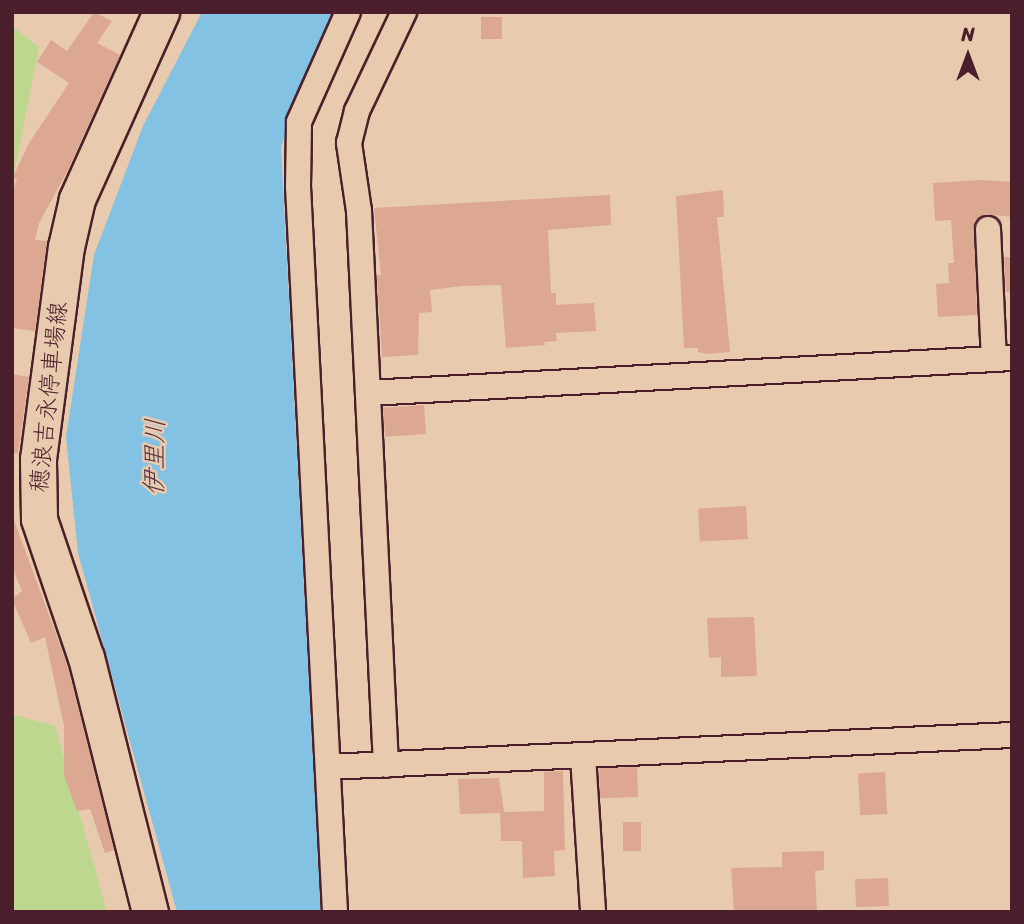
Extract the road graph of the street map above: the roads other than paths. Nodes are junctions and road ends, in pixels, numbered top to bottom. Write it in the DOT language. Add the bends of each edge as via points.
graph roads {
  1 [pos="161,12"];
  2 [pos="348,12"];
  3 [pos="404,12"];
  4 [pos="988,229"];
  5 [pos="1003,358"];
  6 [pos="368,393"];
  7 [pos="1012,735"];
  8 [pos="583,756"];
  9 [pos="386,765"];
  10 [pos="328,767"];
  11 [pos="150,912"];
  12 [pos="335,912"];
  13 [pos="593,912"];
  1 -- 11 [label="main road, 穂浪吉永停車場線" via="78,199 66,247 38,459 38,519 86,658"];
  2 -- 10 [label="street" via="299,122"];
  3 -- 6 [label="street" via="357,111 349,143 359,211"];
  4 -- 5 [label="street"];
  5 -- 6 [label="street"];
  6 -- 9 [label="street"];
  7 -- 8 [label="street"];
  8 -- 9 [label="street"];
  8 -- 13 [label="street"];
  9 -- 10 [label="street"];
  10 -- 12 [label="street"];
}
